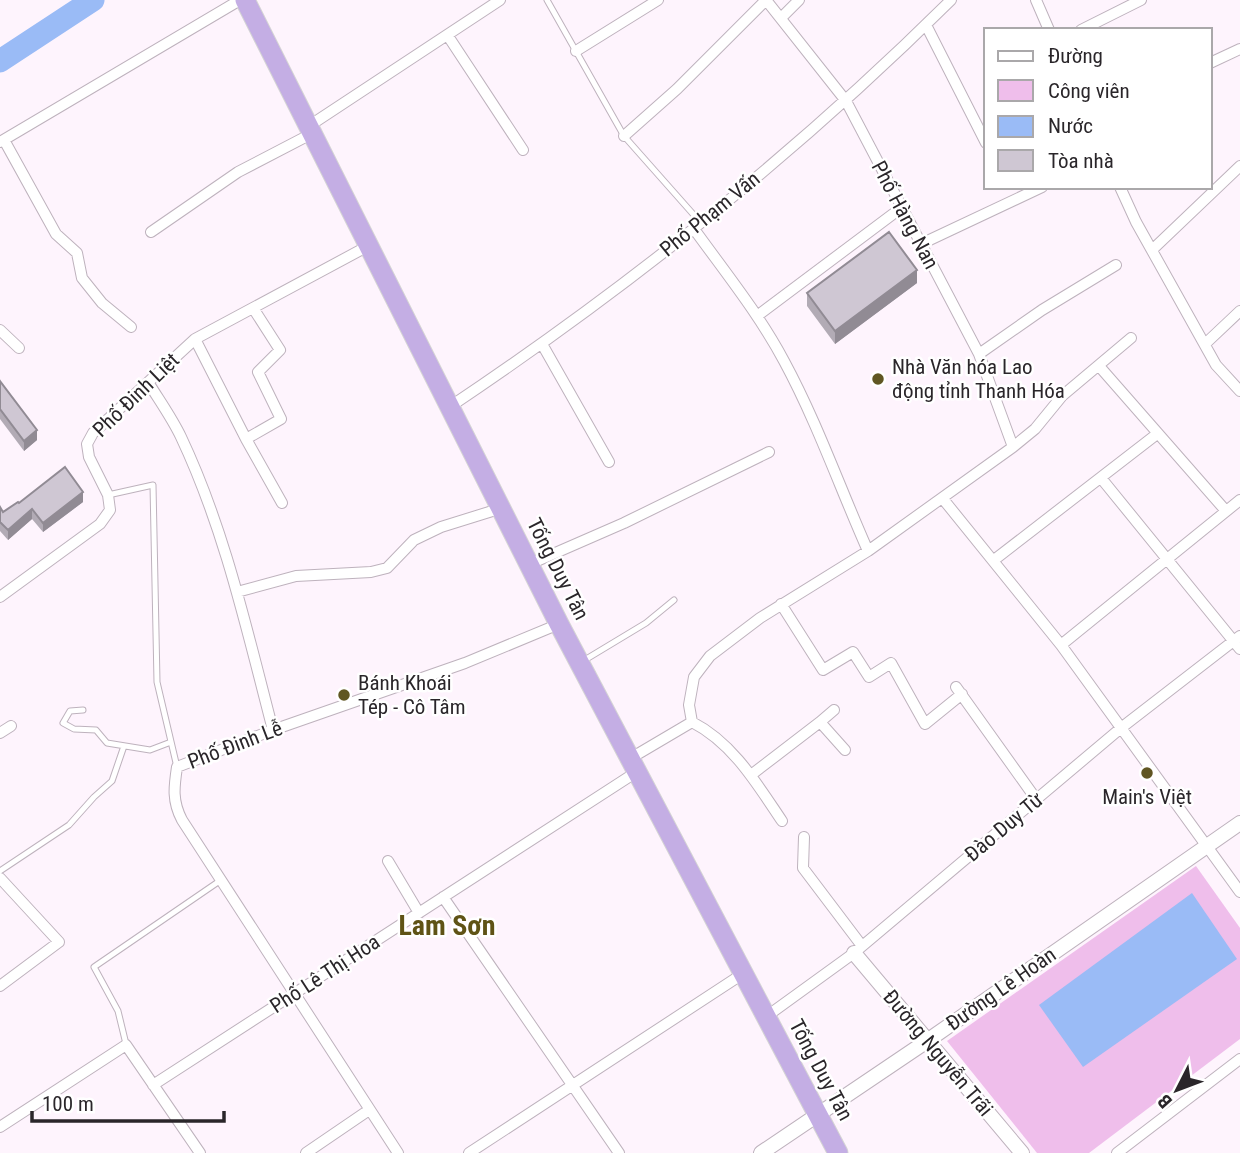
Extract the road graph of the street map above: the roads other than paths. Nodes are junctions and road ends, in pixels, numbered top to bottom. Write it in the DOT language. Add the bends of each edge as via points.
graph roads {
  1 [pos="243,0"];
  2 [pos="500,0"];
  3 [pos="547,0"];
  4 [pos="658,0"];
  5 [pos="766,0"];
  6 [pos="799,0"];
  7 [pos="951,0"];
  8 [pos="1036,0"];
  9 [pos="1141,0"];
  10 [pos="781,18"];
  11 [pos="926,25"];
  12 [pos="1048,28"];
  13 [pos="1084,28"];
  14 [pos="448,36"];
  15 [pos="1240,49"];
  16 [pos="576,51"];
  17 [pos="1212,62"];
  18 [pos="846,101"];
  19 [pos="311,129"];
  20 [pos="624,136"];
  21 [pos="984,139"];
  22 [pos="2,141"];
  23 [pos="523,150"];
  24 [pos="1240,166"];
  25 [pos="1010,189"];
  26 [pos="1038,189"];
  27 [pos="1121,189"];
  28 [pos="1015,199"];
  29 [pos="901,208"];
  30 [pos="698,226"];
  31 [pos="151,232"];
  32 [pos="921,244"];
  33 [pos="370,246"];
  34 [pos="1152,250"];
  35 [pos="1116,265"];
  36 [pos="253,308"];
  37 [pos="1240,311"];
  38 [pos="757,316"];
  39 [pos="131,327"];
  40 [pos="0,330"];
  41 [pos="1131,338"];
  42 [pos="195,339"];
  43 [pos="542,344"];
  44 [pos="1205,344"];
  45 [pos="19,348"];
  46 [pos="979,354"];
  47 [pos="1099,366"];
  48 [pos="148,382"];
  49 [pos="1240,391"];
  50 [pos="451,406"];
  51 [pos="1157,434"];
  52 [pos="246,439"];
  53 [pos="1013,447"];
  54 [pos="769,452"];
  55 [pos="609,462"];
  56 [pos="1101,478"];
  57 [pos="108,495"];
  58 [pos="943,499"];
  59 [pos="1240,500"];
  60 [pos="282,503"];
  61 [pos="502,508"];
  62 [pos="1226,511"];
  63 [pos="868,551"];
  64 [pos="1167,559"];
  65 [pos="994,560"];
  66 [pos="530,564"];
  67 [pos="237,592"];
  68 [pos="0,597"];
  69 [pos="674,600"];
  70 [pos="781,604"];
  71 [pos="559,624"];
  72 [pos="1238,642"];
  73 [pos="1062,645"];
  74 [pos="580,663"];
  75 [pos="83,710"];
  76 [pos="834,710"];
  77 [pos="692,722"];
  78 [pos="820,722"];
  79 [pos="11,726"];
  80 [pos="1121,728"];
  81 [pos="273,730"];
  82 [pos="0,733"];
  83 [pos="171,742"];
  84 [pos="124,746"];
  85 [pos="845,750"];
  86 [pos="634,764"];
  87 [pos="177,767"];
  88 [pos="751,775"];
  89 [pos="1036,799"];
  90 [pos="782,821"];
  91 [pos="1240,823"];
  92 [pos="804,837"];
  93 [pos="1207,845"];
  94 [pos="388,861"];
  95 [pos="0,870"];
  96 [pos="0,878"];
  97 [pos="221,880"];
  98 [pos="1240,892"];
  99 [pos="443,897"];
  100 [pos="419,913"];
  101 [pos="858,949"];
  102 [pos="744,973"];
  103 [pos="0,986"];
  104 [pos="295,994"];
  105 [pos="767,1016"];
  106 [pos="927,1041"];
  107 [pos="126,1045"];
  108 [pos="1240,1059"];
  109 [pos="153,1085"];
  110 [pos="571,1086"];
  111 [pos="369,1110"];
  112 [pos="818,1113"];
  113 [pos="0,1127"];
  114 [pos="200,1153"];
  115 [pos="306,1153"];
  116 [pos="398,1153"];
  117 [pos="469,1153"];
  118 [pos="619,1153"];
  119 [pos="761,1153"];
  120 [pos="838,1153"];
  121 [pos="1022,1153"];
  122 [pos="1116,1153"];
  1 -- 19 [label="highway, Tống Duy Tân"];
  1 -- 22 [label="street"];
  2 -- 14 [label="street"];
  3 -- 16 [label="lane"];
  4 -- 16 [label="street"];
  5 -- 10 [label="street, Phố Hàng Nan"];
  5 -- 20 [label="street"];
  6 -- 10 [label="street"];
  7 -- 11 [label="street, Phố Phạm Vấn"];
  8 -- 12 [label="street"];
  9 -- 13 [label="street"];
  10 -- 18 [label="street, Phố Hàng Nan"];
  11 -- 18 [label="street, Phố Phạm Vấn"];
  11 -- 21 [label="street"];
  14 -- 19 [label="street"];
  14 -- 23 [label="street"];
  15 -- 17 [label="street"];
  16 -- 20 [label="lane"];
  18 -- 29 [label="street, Phố Hàng Nan"];
  18 -- 30 [label="street, Phố Phạm Vấn"];
  19 -- 31 [label="street"];
  19 -- 33 [label="highway, Tống Duy Tân"];
  20 -- 30 [label="lane"];
  22 -- 39 [label="street" via="56,233 77,253 82,278 102,303"];
  24 -- 34 [label="street"];
  25 -- 28 [label="street"];
  26 -- 28 [label="street"];
  27 -- 34 [label="street"];
  28 -- 32 [label="street"];
  29 -- 32 [label="street, Phố Hàng Nan"];
  29 -- 38 [label="street"];
  30 -- 38 [label="street"];
  30 -- 43 [label="street, Phố Phạm Vấn"];
  32 -- 46 [label="street, Phố Hàng Nan"];
  33 -- 36 [label="street, Phố Đinh Liệt"];
  33 -- 50 [label="highway, Tống Duy Tân"];
  34 -- 44 [label="street"];
  35 -- 46 [label="street"];
  36 -- 42 [label="street, Phố Đinh Liệt"];
  36 -- 52 [label="street" via="281,350 258,372 281,419"];
  37 -- 44 [label="street"];
  38 -- 63 [label="street" via="814,422"];
  40 -- 45 [label="street"];
  41 -- 47 [label="street"];
  42 -- 48 [label="street, Phố Đinh Liệt"];
  42 -- 52 [label="street"];
  43 -- 50 [label="street, Phố Phạm Vấn"];
  43 -- 55 [label="street"];
  44 -- 49 [label="street" via="1216,365"];
  46 -- 53 [label="street, Phố Hàng Nan"];
  47 -- 51 [label="street"];
  47 -- 53 [label="street" via="1062,396"];
  48 -- 57 [label="street, Phố Đinh Liệt" via="87,444"];
  48 -- 67 [label="street" via="196,471"];
  50 -- 61 [label="highway, Tống Duy Tân"];
  51 -- 56 [label="street"];
  51 -- 62 [label="street"];
  52 -- 60 [label="street"];
  53 -- 58 [label="street"];
  54 -- 66 [label="street"];
  56 -- 64 [label="street"];
  56 -- 65 [label="street"];
  57 -- 68 [label="street" via="110,510 100,524"];
  57 -- 83 [label="lane" via="153,485 157,682"];
  58 -- 63 [label="street"];
  58 -- 65 [label="street"];
  59 -- 62 [label="street"];
  61 -- 66 [label="highway, Tống Duy Tân"];
  61 -- 67 [label="street" via="414,540 387,568 296,576"];
  62 -- 64 [label="street"];
  63 -- 70 [label="street"];
  64 -- 72 [label="street"];
  64 -- 73 [label="street"];
  65 -- 73 [label="street"];
  66 -- 71 [label="highway, Tống Duy Tân"];
  67 -- 81 [label="street"];
  69 -- 74 [label="lane" via="646,623"];
  70 -- 77 [label="street" via="702,666 694,677 688,705"];
  70 -- 89 [label="street" via="823,670 853,652 869,677 891,663 925,724 959,690"];
  71 -- 74 [label="highway, Tống Duy Tân"];
  71 -- 81 [label="street, Phố Đinh Lễ" via="465,663"];
  72 -- 80 [label="street, Đào Duy Từ"];
  73 -- 80 [label="street"];
  74 -- 86 [label="highway, Tống Duy Tân"];
  75 -- 84 [label="lane" via="70,711 63,723 74,729 96,730 107,743"];
  76 -- 78 [label="street"];
  77 -- 86 [label="street, Phố Lê Thị Hoa"];
  77 -- 88 [label="street" via="710,731"];
  78 -- 85 [label="street"];
  78 -- 88 [label="street"];
  79 -- 82 [label="street"];
  80 -- 89 [label="street, Đào Duy Từ"];
  80 -- 93 [label="street"];
  81 -- 87 [label="street, Phố Đinh Lễ"];
  83 -- 84 [label="lane" via="150,750"];
  83 -- 87 [label="lane"];
  84 -- 95 [label="lane" via="112,781 69,825"];
  86 -- 99 [label="street, Phố Lê Thị Hoa"];
  86 -- 102 [label="highway, Tống Duy Tân"];
  87 -- 97 [label="street, Phố Đinh Lễ" via="175,806"];
  88 -- 90 [label="street"];
  89 -- 101 [label="street, Đào Duy Từ"];
  91 -- 93 [label="street, Đường Lê Hoàn"];
  92 -- 101 [label="street" via="803,868"];
  93 -- 98 [label="street"];
  93 -- 106 [label="street, Đường Lê Hoàn"];
  94 -- 100 [label="street"];
  96 -- 103 [label="street" via="58,942"];
  97 -- 104 [label="street, Phố Đinh Lễ"];
  97 -- 107 [label="lane" via="94,967 118,1011"];
  99 -- 100 [label="street, Phố Lê Thị Hoa"];
  99 -- 110 [label="street"];
  100 -- 104 [label="street, Phố Lê Thị Hoa"];
  101 -- 105 [label="street, Đào Duy Từ"];
  101 -- 106 [label="street, Đường Nguyễn Trãi"];
  102 -- 105 [label="highway, Tống Duy Tân"];
  102 -- 110 [label="street"];
  104 -- 109 [label="street, Phố Lê Thị Hoa"];
  104 -- 111 [label="street, Phố Đinh Lễ"];
  105 -- 112 [label="highway, Tống Duy Tân"];
  106 -- 112 [label="street, Đường Lê Hoàn"];
  106 -- 121 [label="street, Đường Nguyễn Trãi"];
  107 -- 109 [label="street"];
  107 -- 113 [label="street"];
  108 -- 122 [label="street"];
  109 -- 114 [label="street"];
  110 -- 117 [label="street"];
  110 -- 118 [label="street"];
  111 -- 115 [label="street"];
  111 -- 116 [label="street, Phố Đinh Lễ"];
  112 -- 119 [label="street, Đường Lê Hoàn"];
  112 -- 120 [label="highway, Tống Duy Tân"];
}
